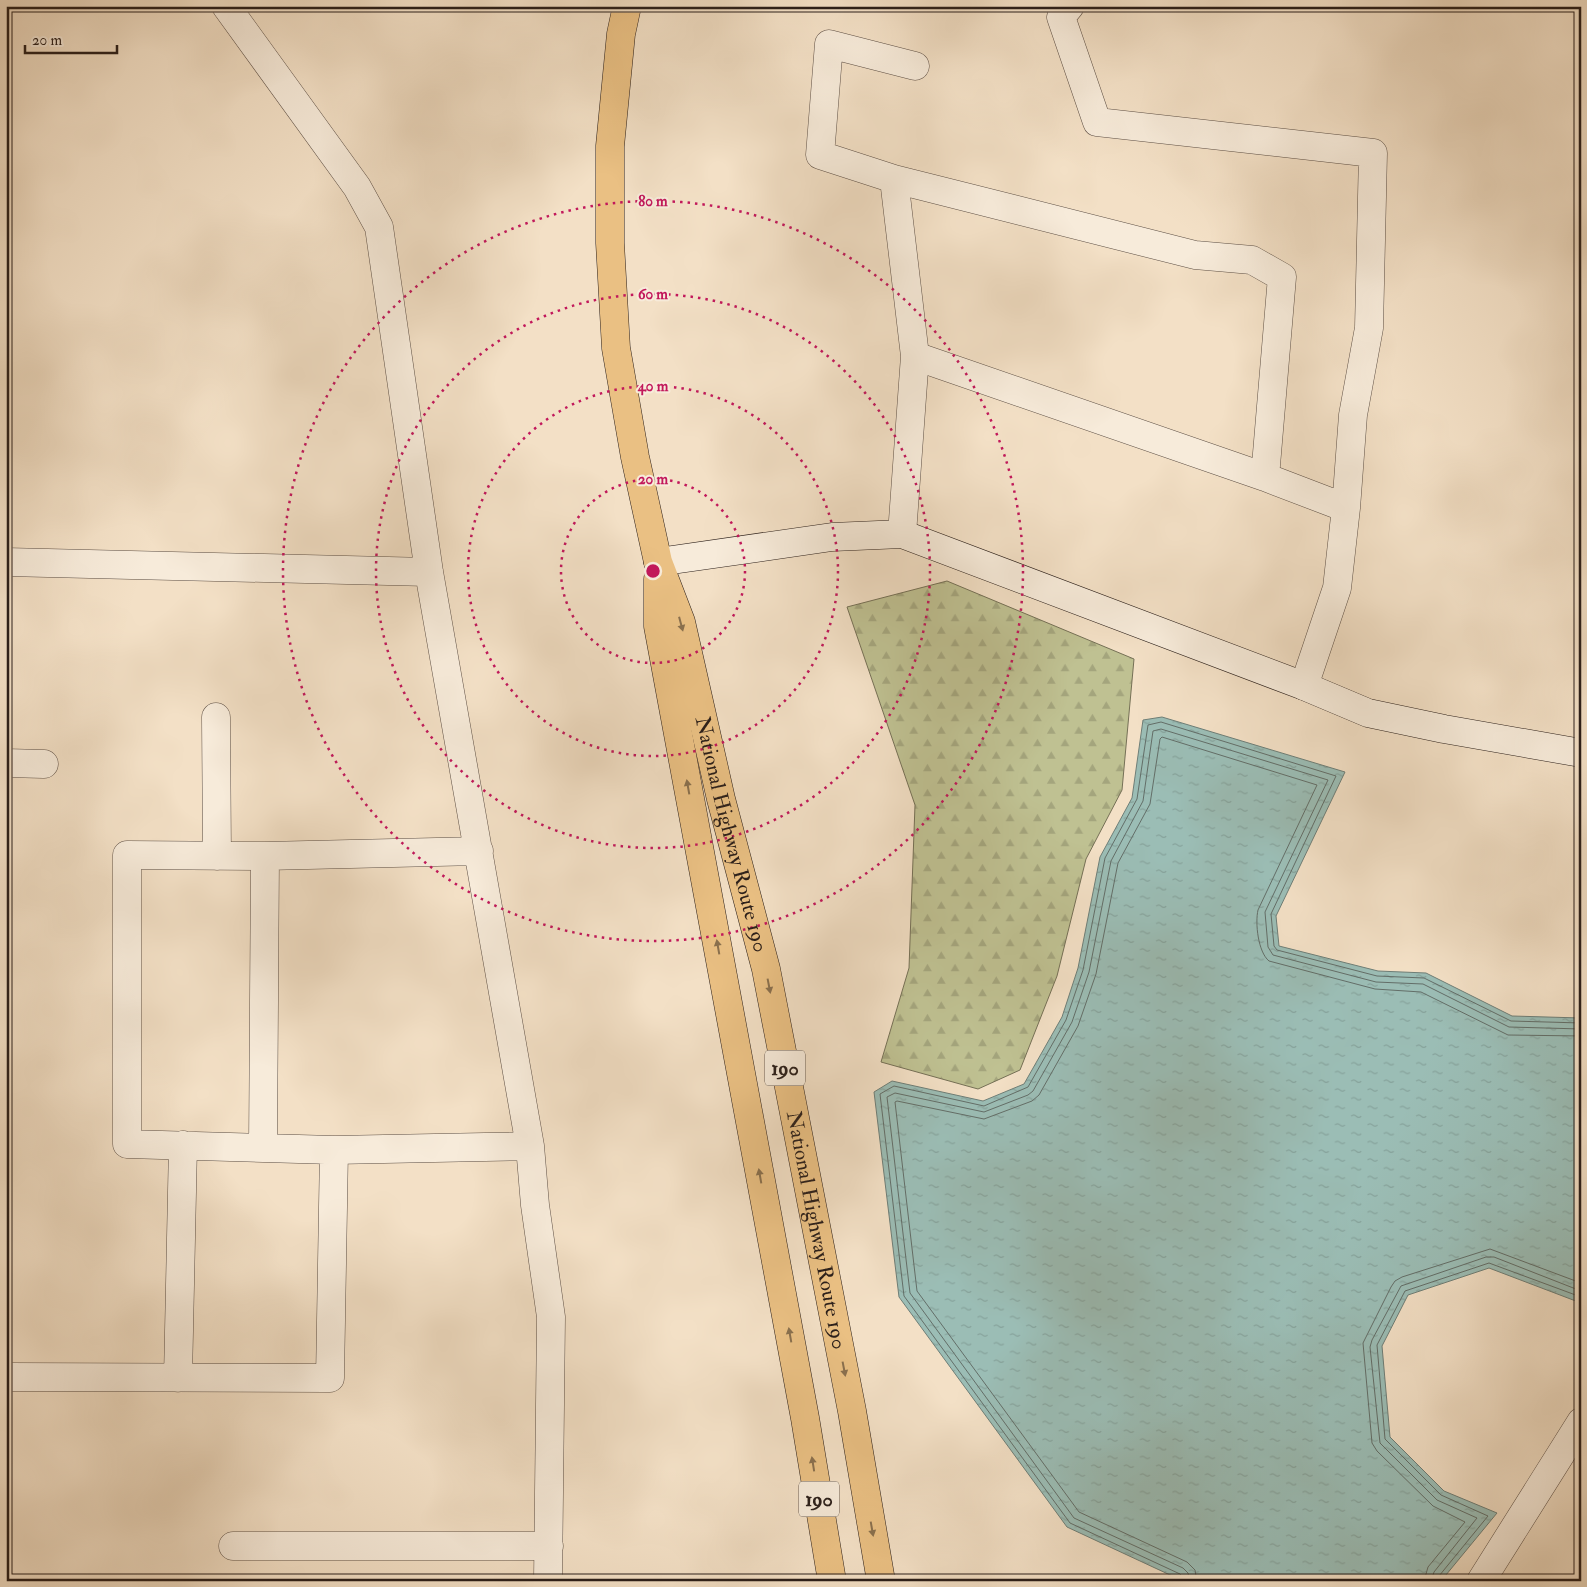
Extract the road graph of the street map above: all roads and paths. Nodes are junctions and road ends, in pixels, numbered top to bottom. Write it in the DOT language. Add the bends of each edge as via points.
graph roads {
  1 [pos="226,6"];
  2 [pos="626,6"];
  3 [pos="1070,6"];
  4 [pos="915,66"];
  5 [pos="894,179"];
  6 [pos="915,356"];
  7 [pos="1265,477"];
  8 [pos="1346,508"];
  9 [pos="902,534"];
  10 [pos="6,562"];
  11 [pos="658,562"];
  12 [pos="429,572"];
  13 [pos="1304,686"];
  14 [pos="216,717"];
  15 [pos="1581,753"];
  16 [pos="6,763"];
  17 [pos="44,764"];
  18 [pos="479,851"];
  19 [pos="217,856"];
  20 [pos="265,856"];
  21 [pos="183,1145"];
  22 [pos="530,1146"];
  23 [pos="263,1148"];
  24 [pos="334,1150"];
  25 [pos="6,1377"];
  26 [pos="178,1378"];
  27 [pos="1581,1422"];
  28 [pos="233,1546"];
  29 [pos="549,1546"];
  30 [pos="548,1581"];
  31 [pos="832,1581"];
  32 [pos="881,1581"];
  33 [pos="1481,1581"];
  1 -- 12 [label="street" via="357,187 379,228"];
  2 -- 11 [label="highway, National Highway Route 190 / 190" via="610,146 610,243 616,348"];
  3 -- 8 [label="street" via="1061,17 1097,122 1373,152 1369,328 1353,415"];
  4 -- 5 [label="street" via="829,44 820,155"];
  5 -- 6 [label="street"];
  5 -- 7 [label="street" via="1195,255 1252,260 1282,277"];
  6 -- 7 [label="street"];
  6 -- 9 [label="street"];
  7 -- 8 [label="street"];
  8 -- 13 [label="street" via="1337,588"];
  9 -- 11 [label="street" via="832,537"];
  9 -- 13 [label="street"];
  10 -- 12 [label="street"];
  31 -- 11 [label="highway, National Highway Route 190 / 190, one-way" via="658,626"];
  11 -- 32 [label="highway, National Highway Route 190 / 190, one-way" via="681,622 721,799 766,969 852,1411"];
  12 -- 18 [label="street"];
  13 -- 15 [label="street" via="1368,713"];
  14 -- 19 [label="street"];
  16 -- 17 [label="street"];
  18 -- 20 [label="street"];
  18 -- 22 [label="street"];
  19 -- 20 [label="street"];
  19 -- 21 [label="street" via="127,855 127,1144"];
  20 -- 23 [label="street"];
  21 -- 23 [label="street"];
  21 -- 26 [label="street"];
  22 -- 24 [label="street"];
  22 -- 29 [label="street" via="550,1317"];
  23 -- 24 [label="street"];
  24 -- 26 [label="street" via="330,1378"];
  25 -- 26 [label="street"];
  27 -- 33 [label="street"];
  28 -- 29 [label="street"];
  29 -- 30 [label="street"];
}
